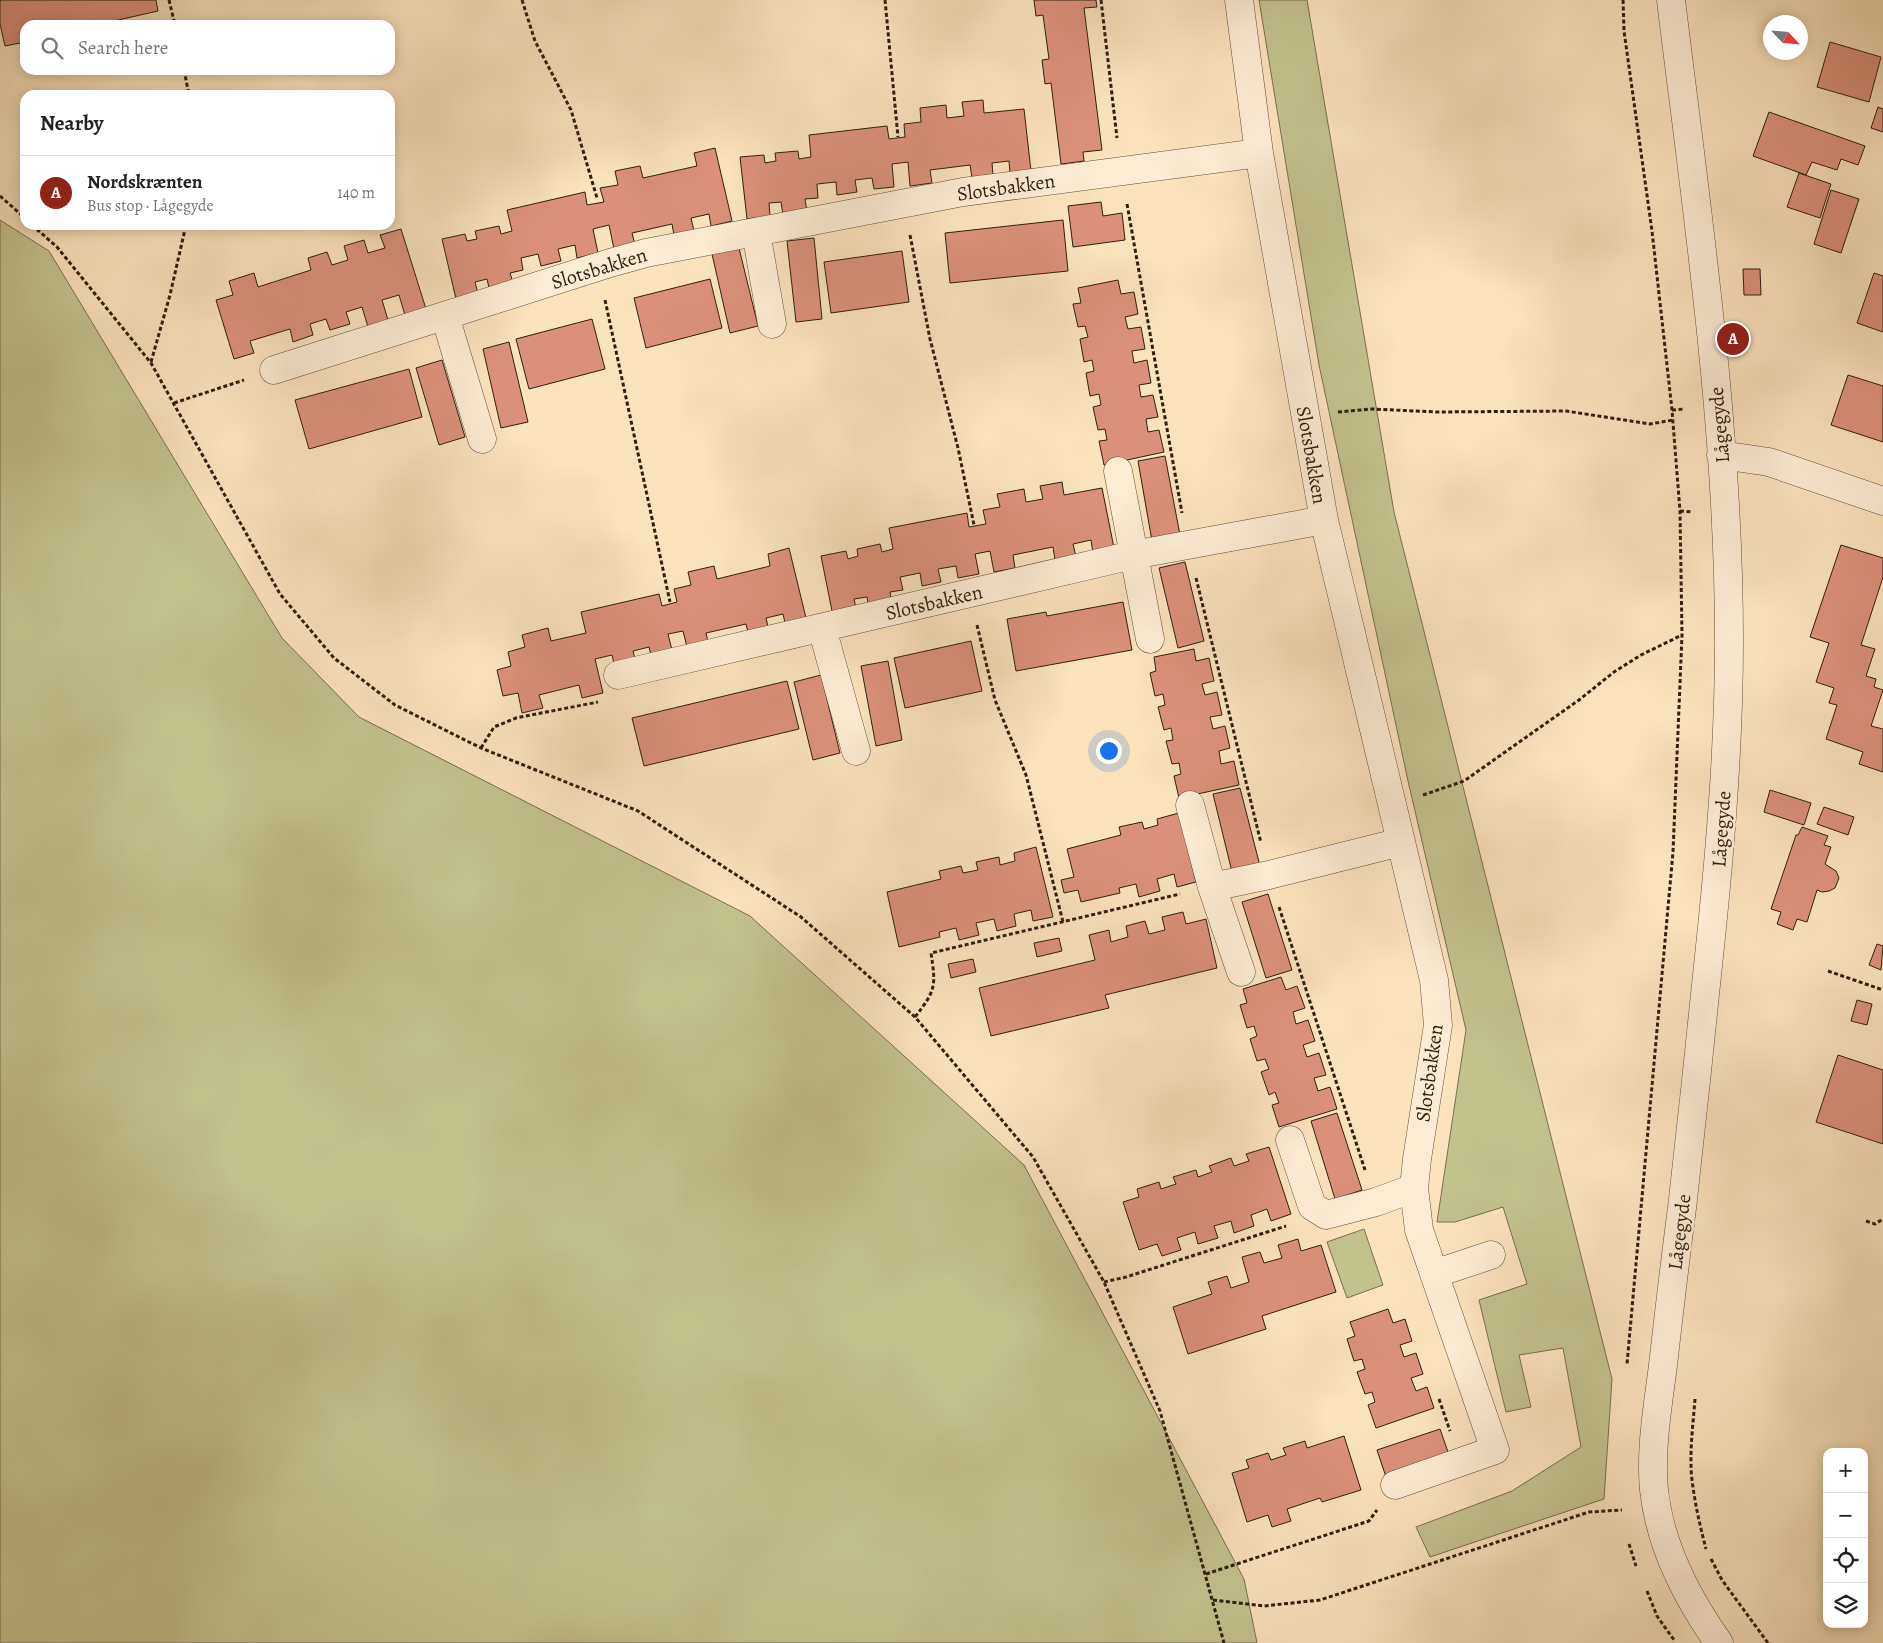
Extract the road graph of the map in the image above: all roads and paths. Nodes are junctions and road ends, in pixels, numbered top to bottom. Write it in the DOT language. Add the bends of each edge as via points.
graph roads {
  1 [pos="169,0"];
  2 [pos="522,0"];
  3 [pos="885,0"];
  4 [pos="1101,0"];
  5 [pos="1239,0"];
  6 [pos="1623,0"];
  7 [pos="1670,0"];
  8 [pos="173,20"];
  9 [pos="185,75"];
  10 [pos="188,90"];
  11 [pos="898,137"];
  12 [pos="1259,153"];
  13 [pos="1122,172"];
  14 [pos="0,196"];
  15 [pos="597,198"];
  16 [pos="904,204"];
  17 [pos="20,214"];
  18 [pos="38,230"];
  19 [pos="185,230"];
  20 [pos="756,232"];
  21 [pos="598,267"];
  22 [pos="445,316"];
  23 [pos="772,324"];
  24 [pos="151,363"];
  25 [pos="274,370"];
  26 [pos="174,403"];
  27 [pos="1306,415"];
  28 [pos="1673,420"];
  29 [pos="482,439"];
  30 [pos="1721,455"];
  31 [pos="1118,471"];
  32 [pos="1883,501"];
  33 [pos="1324,520"];
  34 [pos="974,525"];
  35 [pos="1188,546"];
  36 [pos="1133,555"];
  37 [pos="969,593"];
  38 [pos="670,602"];
  39 [pos="822,628"];
  40 [pos="1682,635"];
  41 [pos="1150,639"];
  42 [pos="618,675"];
  43 [pos="481,748"];
  44 [pos="856,751"];
  45 [pos="1190,805"];
  46 [pos="1392,805"];
  47 [pos="1401,842"];
  48 [pos="1269,875"];
  49 [pos="1212,886"];
  50 [pos="1063,922"];
  51 [pos="1828,971"];
  52 [pos="1241,972"];
  53 [pos="1883,990"];
  54 [pos="915,1017"];
  55 [pos="1290,1140"];
  56 [pos="1414,1188"];
  57 [pos="1376,1202"];
  58 [pos="1312,1206"];
  59 [pos="1883,1219"];
  60 [pos="1866,1221"];
  61 [pos="1491,1255"];
  62 [pos="1434,1274"];
  63 [pos="1104,1282"];
  64 [pos="1627,1368"];
  65 [pos="1695,1390"];
  66 [pos="1439,1397"];
  67 [pos="1460,1462"];
  68 [pos="1395,1486"];
  69 [pos="1622,1505"];
  70 [pos="1622,1510"];
  71 [pos="1624,1519"];
  72 [pos="1628,1537"];
  73 [pos="1639,1572"];
  74 [pos="1206,1574"];
  75 [pos="1646,1589"];
  76 [pos="1213,1600"];
  77 [pos="1224,1643"];
  78 [pos="1676,1643"];
  79 [pos="1719,1643"];
  80 [pos="1768,1643"];
  1 -- 8 [label="path"];
  2 -- 15 [label="path" via="535,41 571,110"];
  3 -- 11 [label="path"];
  4 -- 13 [label="path"];
  5 -- 12 [label="street, Slotsbakken"];
  6 -- 28 [label="path" via="1624,31 1652,232"];
  7 -- 30 [label="street, Lågegyde" via="1712,349"];
  9 -- 10 [label="path"];
  12 -- 13 [label="street, Slotsbakken"];
  12 -- 27 [label="street, Slotsbakken"];
  13 -- 16 [label="street, Slotsbakken" via="963,192"];
  13 -- 35 [label="path"];
  14 -- 17 [label="path"];
  16 -- 20 [label="street, Slotsbakken"];
  16 -- 34 [label="path" via="930,340"];
  18 -- 24 [label="path" via="57,247"];
  19 -- 24 [label="path"];
  20 -- 21 [label="street, Slotsbakken" via="646,253"];
  20 -- 23 [label="street"];
  21 -- 22 [label="street, Slotsbakken"];
  21 -- 38 [label="path"];
  22 -- 25 [label="street, Slotsbakken"];
  22 -- 29 [label="street"];
  24 -- 26 [label="path"];
  25 -- 26 [label="path"];
  26 -- 43 [label="path" via="280,594 334,658 395,704"];
  27 -- 28 [label="path" via="1372,409 1566,412 1650,424"];
  27 -- 33 [label="street, Slotsbakken"];
  28 -- 40 [label="path" via="1680,510"];
  30 -- 32 [label="street" via="1769,462"];
  30 -- 79 [label="street, Lågegyde" via="1729,632 1723,803 1696,1094 1658,1399 1653,1468 1659,1517 1678,1574 1701,1618"];
  31 -- 36 [label="street"];
  33 -- 35 [label="street, Slotsbakken"];
  33 -- 46 [label="street, Slotsbakken"];
  35 -- 36 [label="street, Slotsbakken"];
  35 -- 48 [label="path"];
  36 -- 37 [label="street, Slotsbakken"];
  36 -- 41 [label="street"];
  37 -- 39 [label="street, Slotsbakken"];
  37 -- 50 [label="path" via="995,700 1026,775"];
  39 -- 42 [label="street, Slotsbakken"];
  39 -- 44 [label="street"];
  40 -- 46 [label="path" via="1641,654 1614,672 1464,781"];
  40 -- 64 [label="path" via="1673,852"];
  42 -- 43 [label="path" via="607,700 516,718 494,727"];
  43 -- 54 [label="path" via="638,811 801,916"];
  45 -- 49 [label="street"];
  46 -- 47 [label="street, Slotsbakken"];
  47 -- 48 [label="street"];
  47 -- 56 [label="street, Slotsbakken" via="1434,980 1438,1025"];
  48 -- 49 [label="street"];
  48 -- 57 [label="path"];
  49 -- 50 [label="path"];
  49 -- 52 [label="street"];
  50 -- 54 [label="path" via="932,952 935,975 932,996"];
  51 -- 53 [label="path"];
  54 -- 63 [label="path" via="1033,1157"];
  55 -- 58 [label="street"];
  56 -- 57 [label="street"];
  56 -- 62 [label="street, Slotsbakken" via="1419,1230"];
  57 -- 58 [label="street" via="1326,1215"];
  58 -- 63 [label="path" via="1288,1225"];
  59 -- 60 [label="path" via="1875,1224"];
  61 -- 62 [label="street"];
  62 -- 67 [label="street, Slotsbakken" via="1495,1450"];
  63 -- 74 [label="path" via="1160,1411"];
  65 -- 80 [label="path" via="1692,1479 1707,1551 1722,1580"];
  66 -- 67 [label="path"];
  67 -- 68 [label="street, Slotsbakken"];
  68 -- 74 [label="path" via="1369,1521"];
  69 -- 70 [label="path"];
  70 -- 71 [label="path"];
  70 -- 76 [label="path" via="1588,1512 1320,1600 1264,1606"];
  72 -- 73 [label="path"];
  74 -- 76 [label="path"];
  75 -- 78 [label="path" via="1657,1616"];
  76 -- 77 [label="path"];
}
